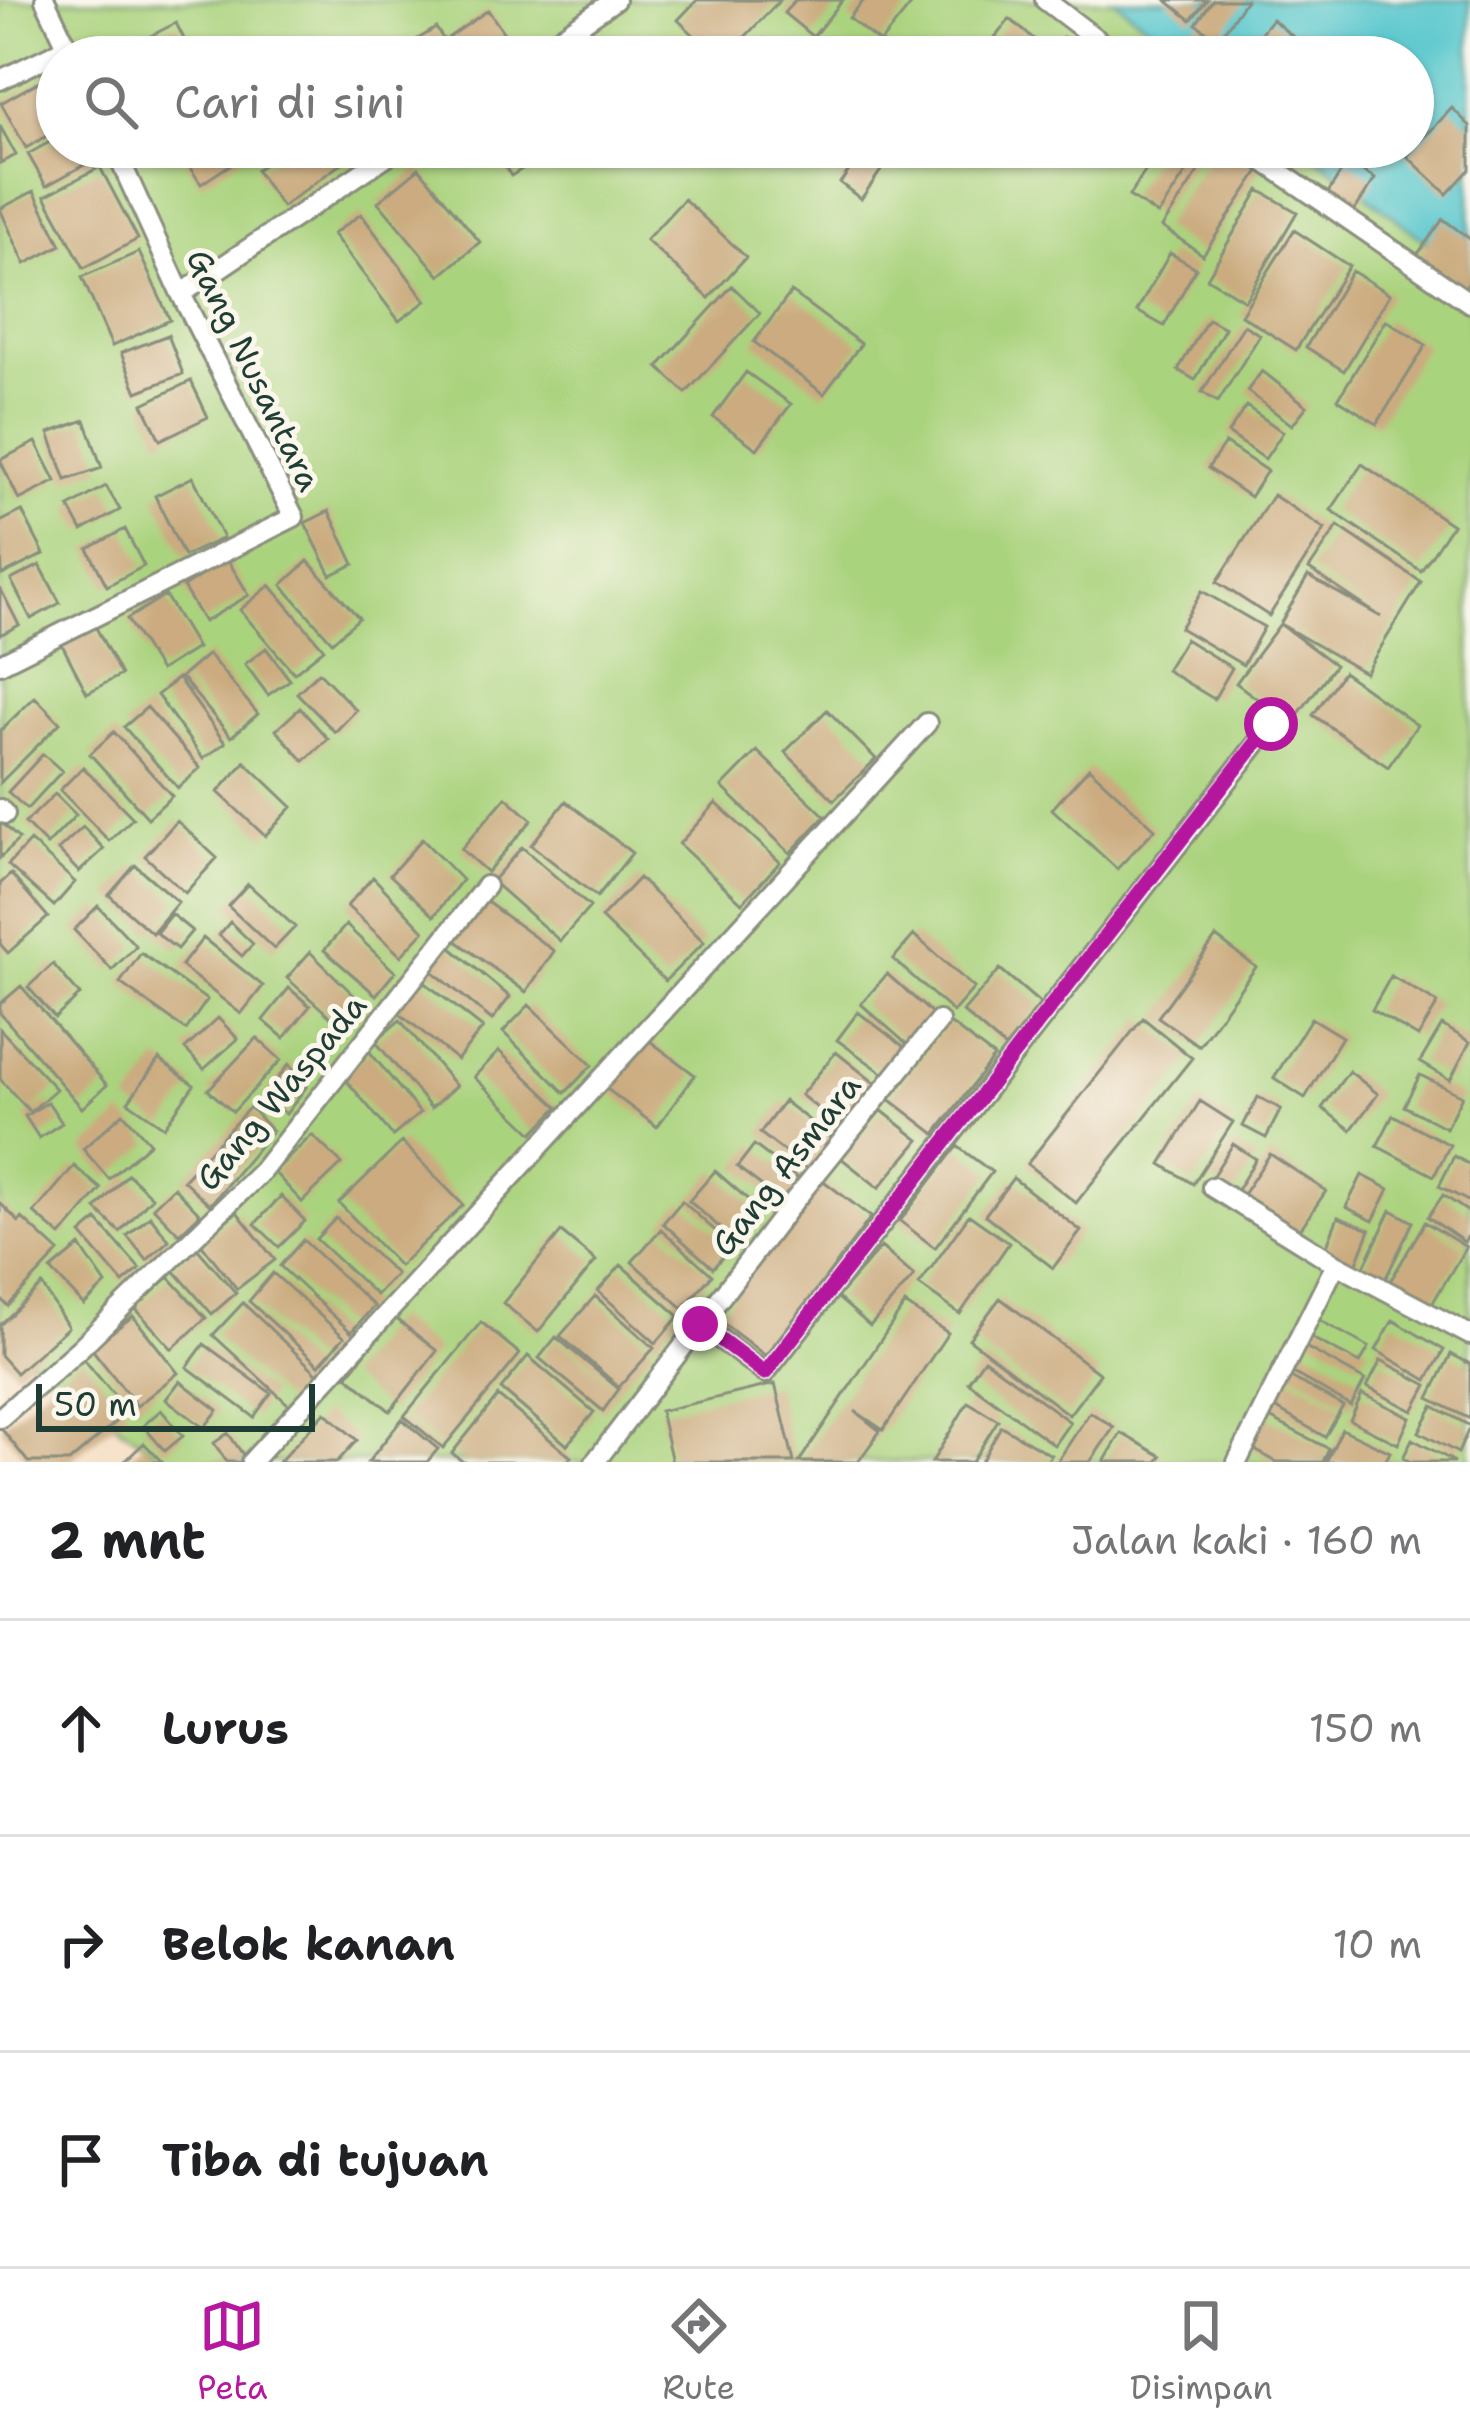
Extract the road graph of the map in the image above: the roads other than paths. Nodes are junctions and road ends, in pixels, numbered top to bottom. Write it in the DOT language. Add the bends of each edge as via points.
graph roads {
  1 [pos="45,0"];
  2 [pos="615,0"];
  3 [pos="1045,0"];
  4 [pos="62,36"];
  5 [pos="563,36"];
  6 [pos="1092,36"];
  7 [pos="36,66"];
  8 [pos="0,80"];
  9 [pos="123,168"];
  10 [pos="369,168"];
  11 [pos="1274,168"];
  12 [pos="181,294"];
  13 [pos="1470,303"];
  14 [pos="0,664"];
  15 [pos="927,723"];
  16 [pos="1271,724"];
  17 [pos="486,886"];
  18 [pos="939,1021"];
  19 [pos="1212,1187"];
  20 [pos="1336,1264"];
  21 [pos="1470,1311"];
  22 [pos="700,1324"];
  23 [pos="1465,1333"];
  24 [pos="0,1418"];
  25 [pos="251,1462"];
  26 [pos="596,1462"];
  27 [pos="1237,1462"];
  1 -- 4 [label="lane"];
  2 -- 5 [label="lane"];
  3 -- 6 [label="lane"];
  7 -- 8 [label="lane"];
  9 -- 12 [label="lane, Gang Nusantara"];
  10 -- 12 [label="lane"];
  11 -- 13 [label="lane"];
  12 -- 14 [label="lane, Gang Nusantara" via="293,517"];
  15 -- 25 [label="lane"];
  16 -- 22 [label="lane" via="765,1373"];
  17 -- 24 [label="lane, Gang Waspada" via="262,1171"];
  18 -- 22 [label="lane, Gang Asmara"];
  19 -- 20 [label="lane"];
  20 -- 23 [label="lane"];
  20 -- 27 [label="lane"];
  21 -- 23 [label="lane"];
  22 -- 26 [label="lane, Gang Asmara"];
}
